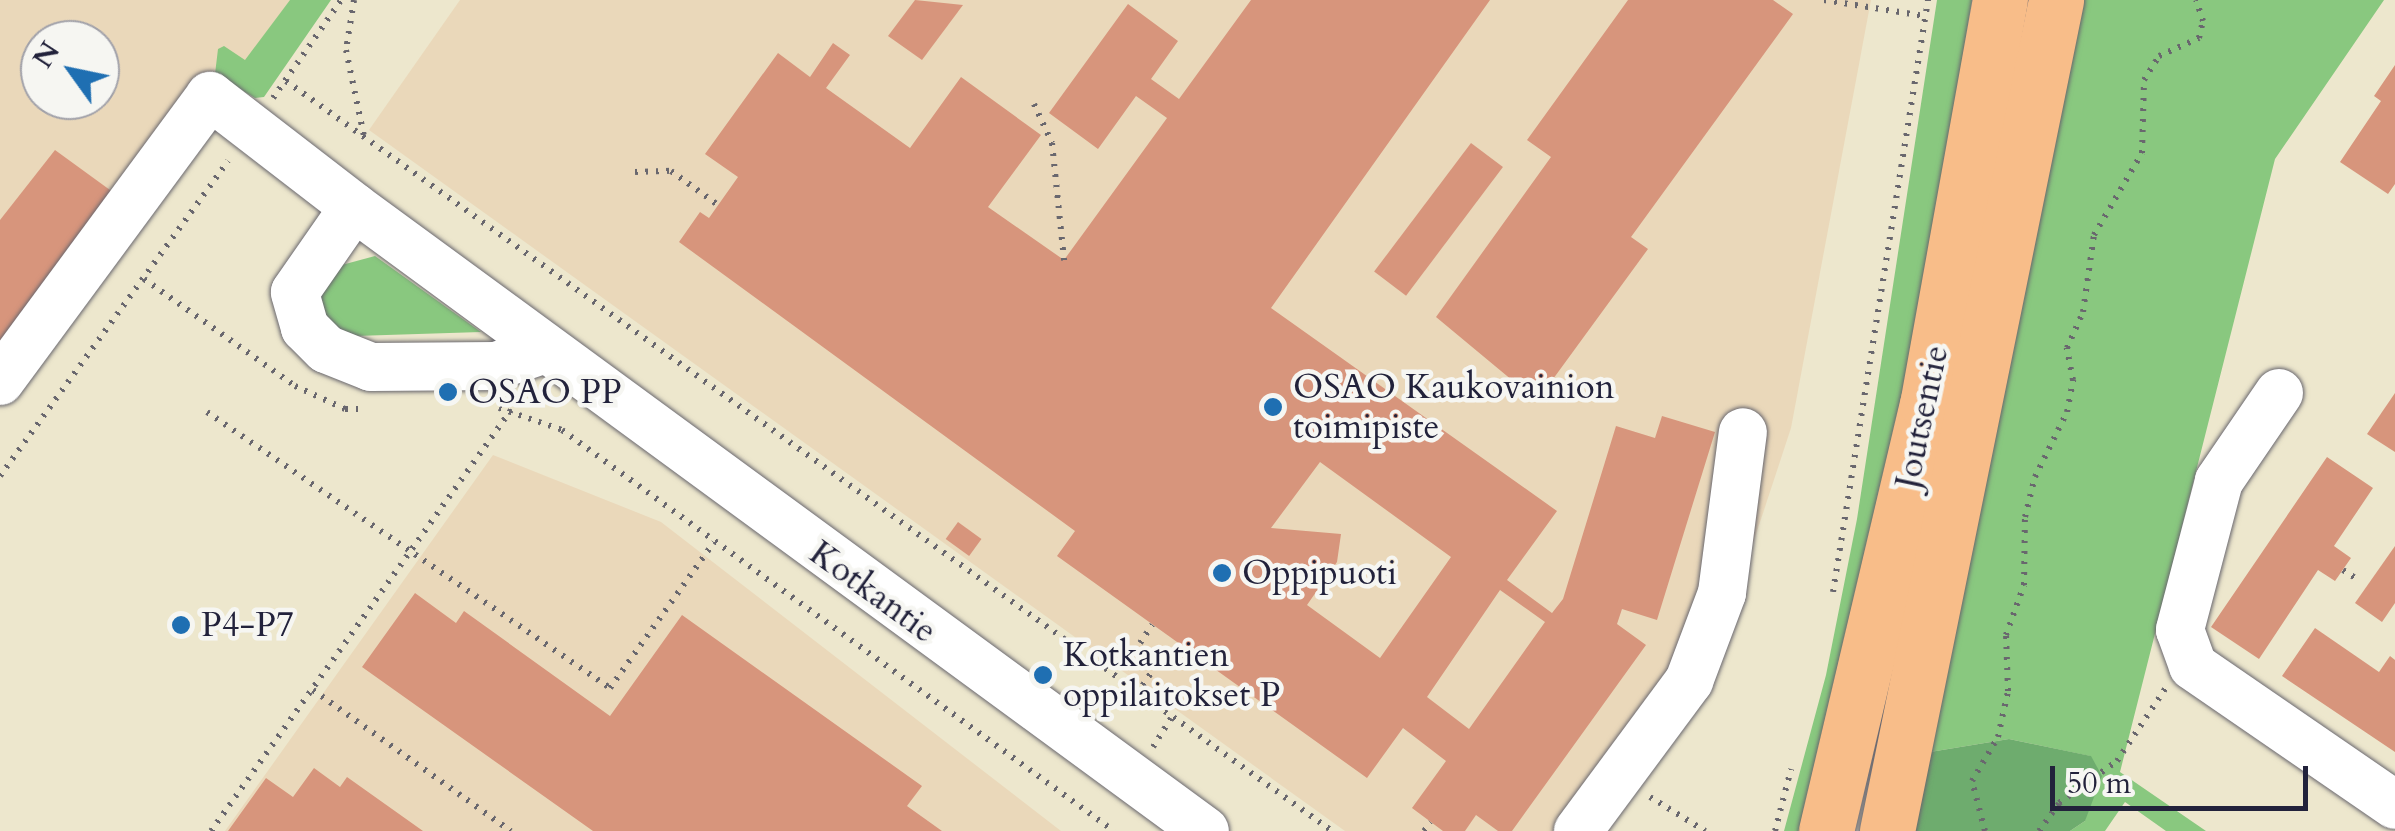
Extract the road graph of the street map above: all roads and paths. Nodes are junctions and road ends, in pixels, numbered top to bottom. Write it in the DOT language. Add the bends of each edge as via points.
graph roads {
  1 [pos="340,0"];
  2 [pos="354,0"];
  3 [pos="1824,0"];
  4 [pos="1928,0"];
  5 [pos="2000,0"];
  6 [pos="2056,0"];
  7 [pos="2196,0"];
  8 [pos="1925,16"];
  9 [pos="286,82"];
  10 [pos="1034,104"];
  11 [pos="252,128"];
  12 [pos="364,138"];
  13 [pos="635,172"];
  14 [pos="718,205"];
  15 [pos="354,206"];
  16 [pos="1064,260"];
  17 [pos="144,278"];
  18 [pos="542,350"];
  19 [pos="0,381"];
  20 [pos="2279,393"];
  21 [pos="382,408"];
  22 [pos="493,408"];
  23 [pos="512,410"];
  24 [pos="208,412"];
  25 [pos="1743,432"];
  26 [pos="0,476"];
  27 [pos="714,542"];
  28 [pos="414,548"];
  29 [pos="2343,570"];
  30 [pos="2357,579"];
  31 [pos="1832,601"];
  32 [pos="1152,625"];
  33 [pos="1140,643"];
  34 [pos="1161,658"];
  35 [pos="2174,676"];
  36 [pos="313,690"];
  37 [pos="1137,694"];
  38 [pos="1795,755"];
  39 [pos="1616,776"];
  40 [pos="2395,805"];
  41 [pos="1431,822"];
  42 [pos="211,831"];
  43 [pos="511,831"];
  44 [pos="1114,831"];
  45 [pos="1205,831"];
  46 [pos="1332,831"];
  47 [pos="1424,831"];
  48 [pos="1578,831"];
  49 [pos="1705,831"];
  50 [pos="1774,831"];
  51 [pos="1826,831"];
  52 [pos="1887,831"];
  53 [pos="1985,831"];
  54 [pos="2039,831"];
  1 -- 9 [label="path"];
  2 -- 12 [label="path" via="346,50"];
  3 -- 8 [label="path"];
  4 -- 8 [label="path"];
  5 -- 51 [label="main road, Joutsentie" via="1927,405"];
  6 -- 52 [label="main road, Joutsentie"];
  7 -- 53 [label="path" via="2204,21 2199,38 2158,56 2144,80 2142,153 2094,235 2083,312 2067,348 2068,412 2035,478 2025,516 2024,585 2006,635 2001,722 1972,781"];
  8 -- 31 [label="path"];
  9 -- 11 [label="path"];
  9 -- 12 [label="path"];
  10 -- 16 [label="path" via="1052,143"];
  11 -- 15 [label="street, Kotkantie"];
  11 -- 17 [label="path"];
  11 -- 19 [label="street, Kotkantie" via="210,96"];
  12 -- 37 [label="path"];
  13 -- 14 [label="path" via="671,171"];
  15 -- 18 [label="street, Kotkantie"];
  15 -- 18 [label="street" via="294,292 306,328 326,349 371,367 496,366"];
  17 -- 21 [label="path" via="295,386 345,410"];
  17 -- 26 [label="path"];
  18 -- 45 [label="street, Kotkantie"];
  20 -- 40 [label="street" via="2219,482 2180,630 2192,666"];
  22 -- 23 [label="path"];
  23 -- 27 [label="path" via="562,430"];
  23 -- 28 [label="path"];
  24 -- 28 [label="path"];
  25 -- 39 [label="street" via="1722,593 1690,681"];
  27 -- 28 [label="path" via="610,688"];
  27 -- 44 [label="path"];
  28 -- 36 [label="path"];
  29 -- 30 [label="path"];
  32 -- 33 [label="path"];
  34 -- 37 [label="path"];
  35 -- 54 [label="path" via="2117,762 2059,804"];
  36 -- 42 [label="path"];
  36 -- 43 [label="path"];
  37 -- 46 [label="path"];
  38 -- 50 [label="path"];
  39 -- 48 [label="street"];
  39 -- 49 [label="path"];
  41 -- 47 [label="path"];
}
